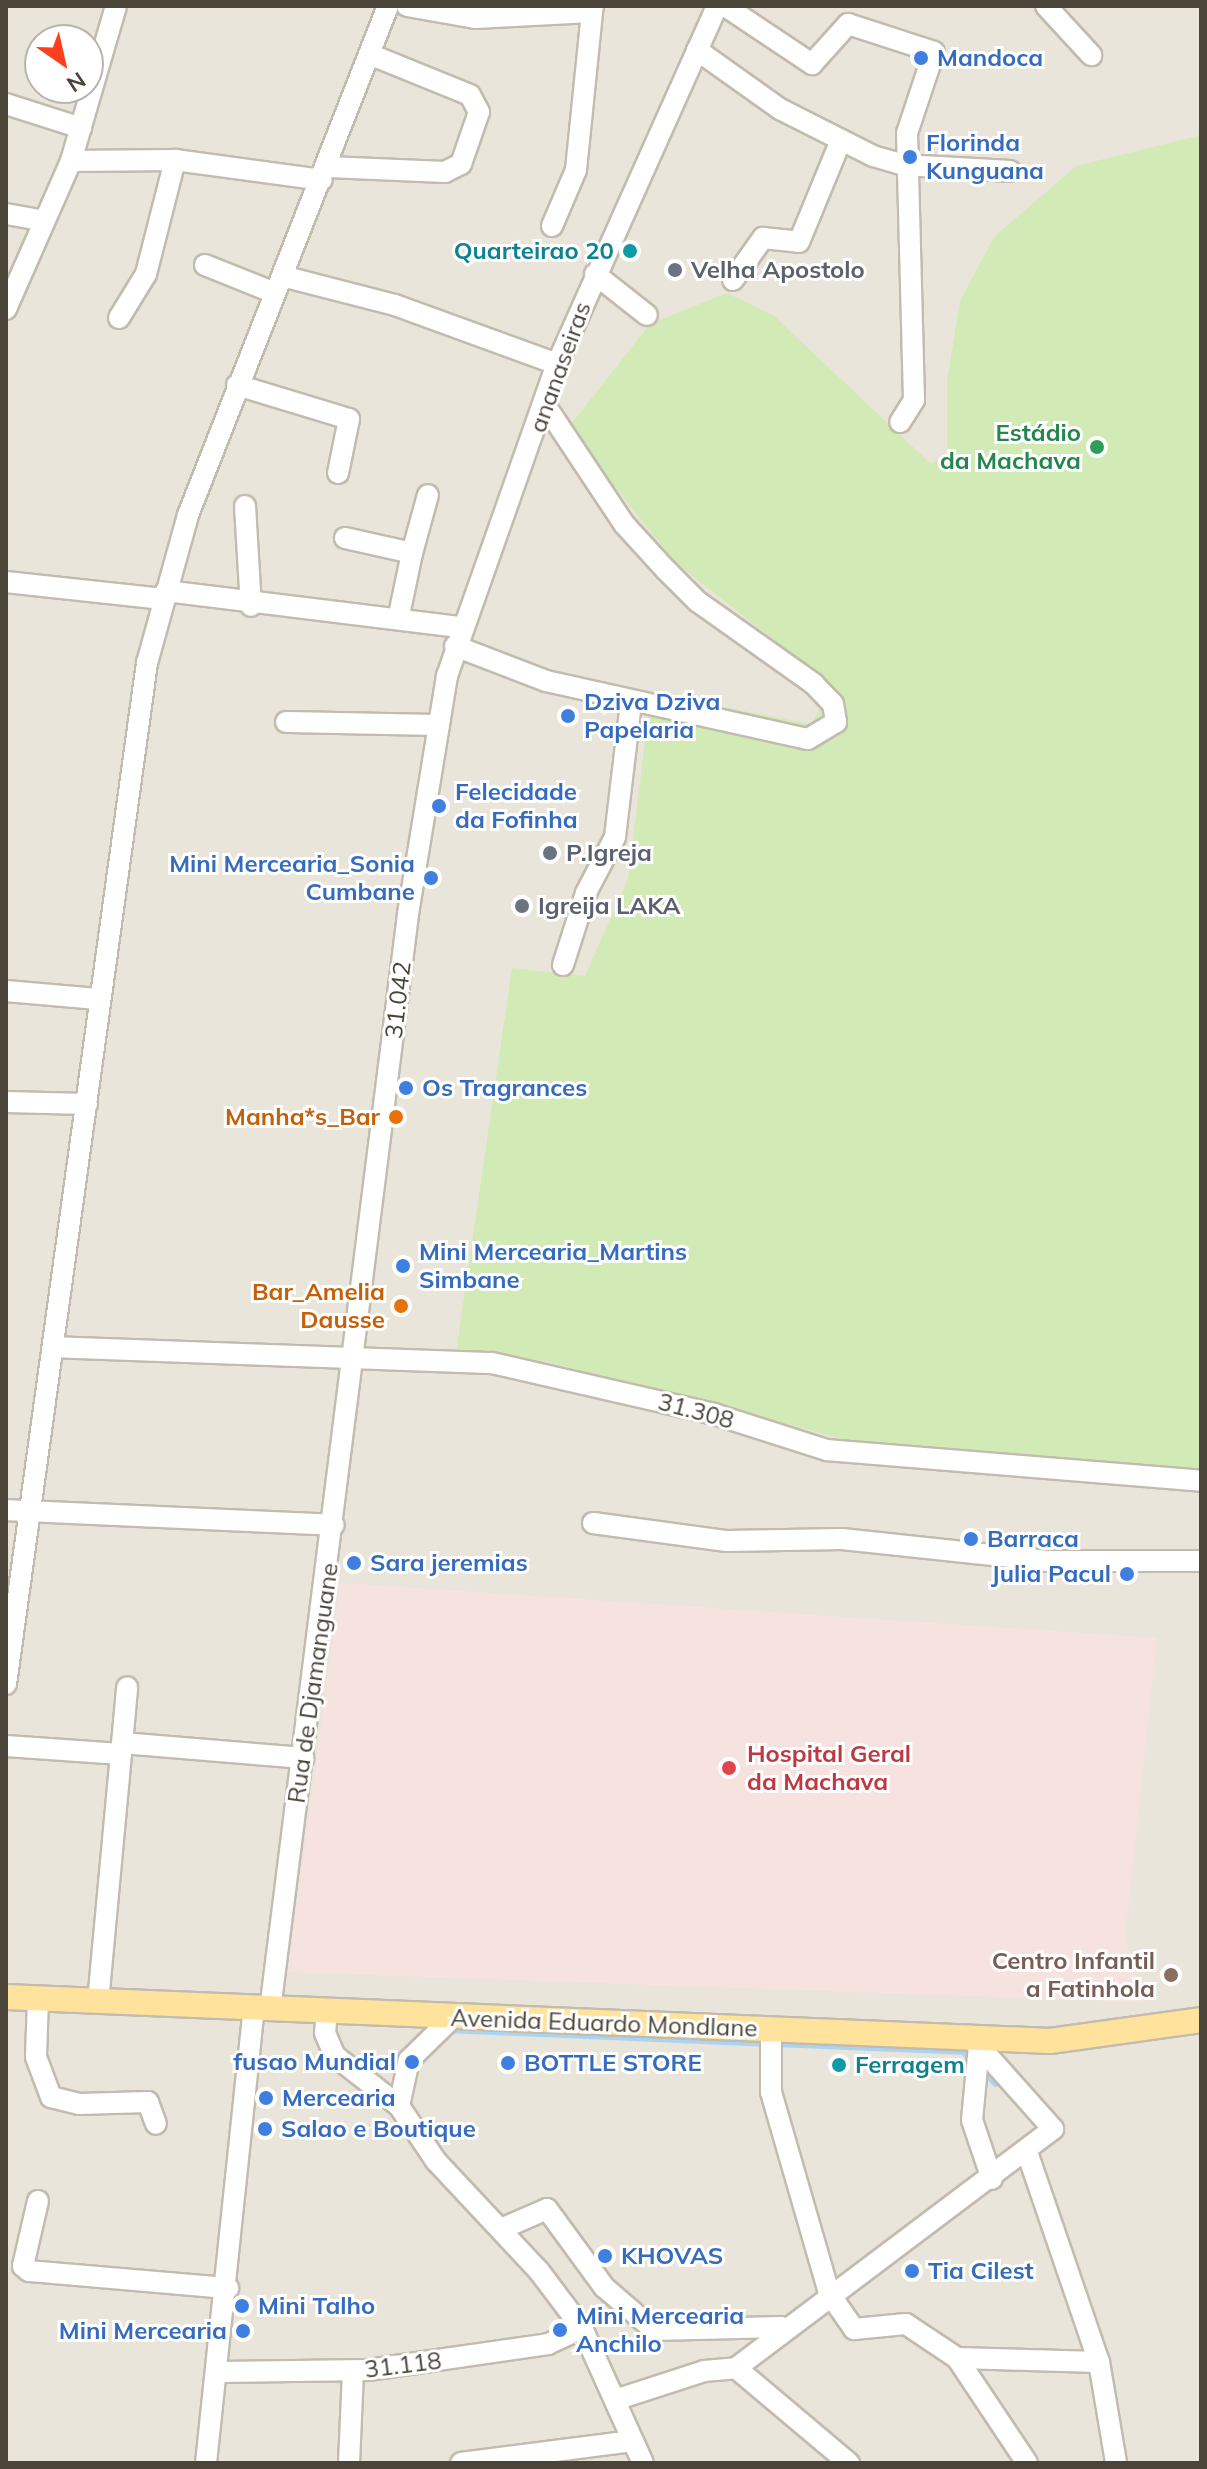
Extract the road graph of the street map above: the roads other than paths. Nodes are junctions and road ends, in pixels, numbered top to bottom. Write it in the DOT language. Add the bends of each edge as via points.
graph roads {
  1 [pos="388,6"];
  2 [pos="407,6"];
  3 [pos="717,6"];
  4 [pos="725,6"];
  5 [pos="1046,6"];
  6 [pos="118,8"];
  7 [pos="592,9"];
  8 [pos="850,15"];
  9 [pos="697,50"];
  10 [pos="369,54"];
  11 [pos="1091,55"];
  12 [pos="6,104"];
  13 [pos="81,128"];
  14 [pos="841,140"];
  15 [pos="175,160"];
  16 [pos="71,161"];
  17 [pos="904,165"];
  18 [pos="1010,171"];
  19 [pos="325,174"];
  20 [pos="6,214"];
  21 [pos="44,221"];
  22 [pos="552,226"];
  23 [pos="205,265"];
  24 [pos="595,274"];
  25 [pos="733,280"];
  26 [pos="279,284"];
  27 [pos="6,309"];
  28 [pos="647,315"];
  29 [pos="119,318"];
  30 [pos="557,364"];
  31 [pos="237,385"];
  32 [pos="545,405"];
  33 [pos="900,422"];
  34 [pos="338,473"];
  35 [pos="428,495"];
  36 [pos="245,506"];
  37 [pos="345,538"];
  38 [pos="412,553"];
  39 [pos="6,582"];
  40 [pos="164,595"];
  41 [pos="251,606"];
  42 [pos="399,615"];
  43 [pos="457,636"];
  44 [pos="631,703"];
  45 [pos="286,722"];
  46 [pos="439,725"];
  47 [pos="563,965"];
  48 [pos="6,991"];
  49 [pos="98,999"];
  50 [pos="6,1102"];
  51 [pos="87,1104"];
  52 [pos="53,1347"];
  53 [pos="356,1357"];
  54 [pos="1201,1481"];
  55 [pos="6,1510"];
  56 [pos="30,1515"];
  57 [pos="593,1523"];
  58 [pos="334,1525"];
  59 [pos="1201,1561"];
  60 [pos="9,1640"];
  61 [pos="6,1684"];
  62 [pos="127,1687"];
  63 [pos="6,1746"];
  64 [pos="121,1749"];
  65 [pos="303,1758"];
  66 [pos="6,1997"];
  67 [pos="38,1999"];
  68 [pos="98,2002"];
  69 [pos="262,2009"];
  70 [pos="327,2010"];
  71 [pos="453,2017"];
  72 [pos="1201,2020"];
  73 [pos="771,2030"];
  74 [pos="975,2041"];
  75 [pos="399,2106"];
  76 [pos="156,2124"];
  77 [pos="1027,2152"];
  78 [pos="992,2179"];
  79 [pos="38,2201"];
  80 [pos="501,2229"];
  81 [pos="228,2288"];
  82 [pos="829,2293"];
  83 [pos="782,2327"];
  84 [pos="582,2328"];
  85 [pos="957,2358"];
  86 [pos="1099,2362"];
  87 [pos="736,2368"];
  88 [pos="219,2372"];
  89 [pos="353,2372"];
  90 [pos="618,2399"];
  91 [pos="624,2449"];
  92 [pos="520,2459"];
  93 [pos="206,2463"];
  94 [pos="349,2463"];
  95 [pos="461,2463"];
  96 [pos="643,2463"];
  97 [pos="849,2463"];
  98 [pos="1027,2463"];
  99 [pos="1116,2463"];
  1 -- 10 [label="street"];
  2 -- 7 [label="street" via="475,18"];
  3 -- 9 [label="street, ananaseiras"];
  4 -- 8 [label="street" via="812,64"];
  5 -- 11 [label="street"];
  6 -- 13 [label="street"];
  7 -- 22 [label="street" via="576,170"];
  8 -- 17 [label="street" via="934,52 916,98"];
  9 -- 14 [label="street" via="780,109"];
  9 -- 24 [label="street, ananaseiras"];
  10 -- 19 [label="street"];
  10 -- 19 [label="street" via="470,95 479,112 461,164 445,172"];
  12 -- 13 [label="street"];
  13 -- 16 [label="street"];
  14 -- 17 [label="street"];
  14 -- 25 [label="street" via="799,242 763,238"];
  15 -- 16 [label="street"];
  15 -- 19 [label="street"];
  15 -- 29 [label="street" via="146,274"];
  16 -- 21 [label="street"];
  17 -- 18 [label="street"];
  17 -- 33 [label="street" via="914,400"];
  19 -- 26 [label="street"];
  20 -- 21 [label="street"];
  21 -- 27 [label="street"];
  23 -- 26 [label="street"];
  24 -- 28 [label="street"];
  24 -- 30 [label="street, ananaseiras"];
  26 -- 30 [label="street" via="395,305"];
  26 -- 31 [label="street"];
  30 -- 32 [label="street, ananaseiras"];
  31 -- 34 [label="street" via="349,419"];
  31 -- 40 [label="street"];
  32 -- 43 [label="street, ananaseiras"];
  32 -- 44 [label="street" via="598,488 666,570 698,602 814,684 833,704 836,722 808,739"];
  35 -- 38 [label="street"];
  36 -- 41 [label="street"];
  37 -- 38 [label="street"];
  38 -- 42 [label="street"];
  39 -- 40 [label="street"];
  40 -- 41 [label="street"];
  40 -- 49 [label="street" via="147,663"];
  41 -- 42 [label="street"];
  42 -- 43 [label="street"];
  43 -- 44 [label="street"];
  43 -- 46 [label="street, 31.042"];
  44 -- 47 [label="street" via="615,837 586,893"];
  45 -- 46 [label="street"];
  46 -- 53 [label="street, 31.042" via="408,914"];
  48 -- 49 [label="street"];
  49 -- 51 [label="street"];
  50 -- 51 [label="street"];
  51 -- 52 [label="street"];
  52 -- 53 [label="street, 31.308"];
  52 -- 56 [label="street"];
  53 -- 54 [label="street, 31.308" via="535,1369 827,1450"];
  53 -- 58 [label="street, Rua de Djamanguane"];
  55 -- 56 [label="street"];
  56 -- 58 [label="street"];
  56 -- 60 [label="street"];
  57 -- 59 [label="street" via="727,1541 842,1539 1047,1561"];
  58 -- 65 [label="street, Rua de Djamanguane"];
  60 -- 61 [label="street"];
  62 -- 64 [label="street"];
  63 -- 64 [label="street"];
  64 -- 65 [label="street"];
  64 -- 68 [label="street"];
  65 -- 69 [label="street, Rua de Djamanguane"];
  66 -- 67 [label="main road, Avenida Eduardo Mondlane"];
  67 -- 68 [label="main road, Avenida Eduardo Mondlane"];
  67 -- 76 [label="street" via="36,2057 51,2097 79,2104 148,2102"];
  68 -- 69 [label="main road, Avenida Eduardo Mondlane"];
  69 -- 70 [label="main road, Avenida Eduardo Mondlane"];
  69 -- 81 [label="street, Rua de Djamanguane"];
  70 -- 71 [label="main road, Avenida Eduardo Mondlane"];
  70 -- 75 [label="street" via="325,2033 335,2056"];
  71 -- 73 [label="main road, Avenida Eduardo Mondlane"];
  71 -- 75 [label="street" via="409,2060"];
  72 -- 74 [label="main road, Avenida Eduardo Mondlane" via="1117,2036"];
  73 -- 74 [label="main road, Avenida Eduardo Mondlane"];
  73 -- 82 [label="street" via="771,2092"];
  74 -- 77 [label="street" via="1053,2129"];
  74 -- 78 [label="street" via="972,2120"];
  75 -- 80 [label="street" via="436,2161"];
  77 -- 78 [label="street"];
  77 -- 86 [label="street"];
  78 -- 82 [label="street"];
  79 -- 81 [label="street" via="23,2266 29,2271"];
  80 -- 83 [label="street" via="547,2209 604,2287 654,2330"];
  80 -- 84 [label="street"];
  81 -- 88 [label="street, Rua de Djamanguane"];
  82 -- 83 [label="street"];
  82 -- 85 [label="street" via="854,2329 906,2324"];
  83 -- 87 [label="street"];
  84 -- 89 [label="street, 31.118" via="548,2344"];
  84 -- 90 [label="street"];
  85 -- 86 [label="street"];
  85 -- 98 [label="street"];
  86 -- 99 [label="street"];
  87 -- 90 [label="street" via="704,2371"];
  87 -- 97 [label="street"];
  88 -- 89 [label="street, 31.118"];
  88 -- 93 [label="street, Rua de Djamanguane"];
  89 -- 94 [label="street"];
  90 -- 91 [label="street"];
  91 -- 92 [label="street"];
  91 -- 96 [label="street"];
  92 -- 95 [label="street"];
}
